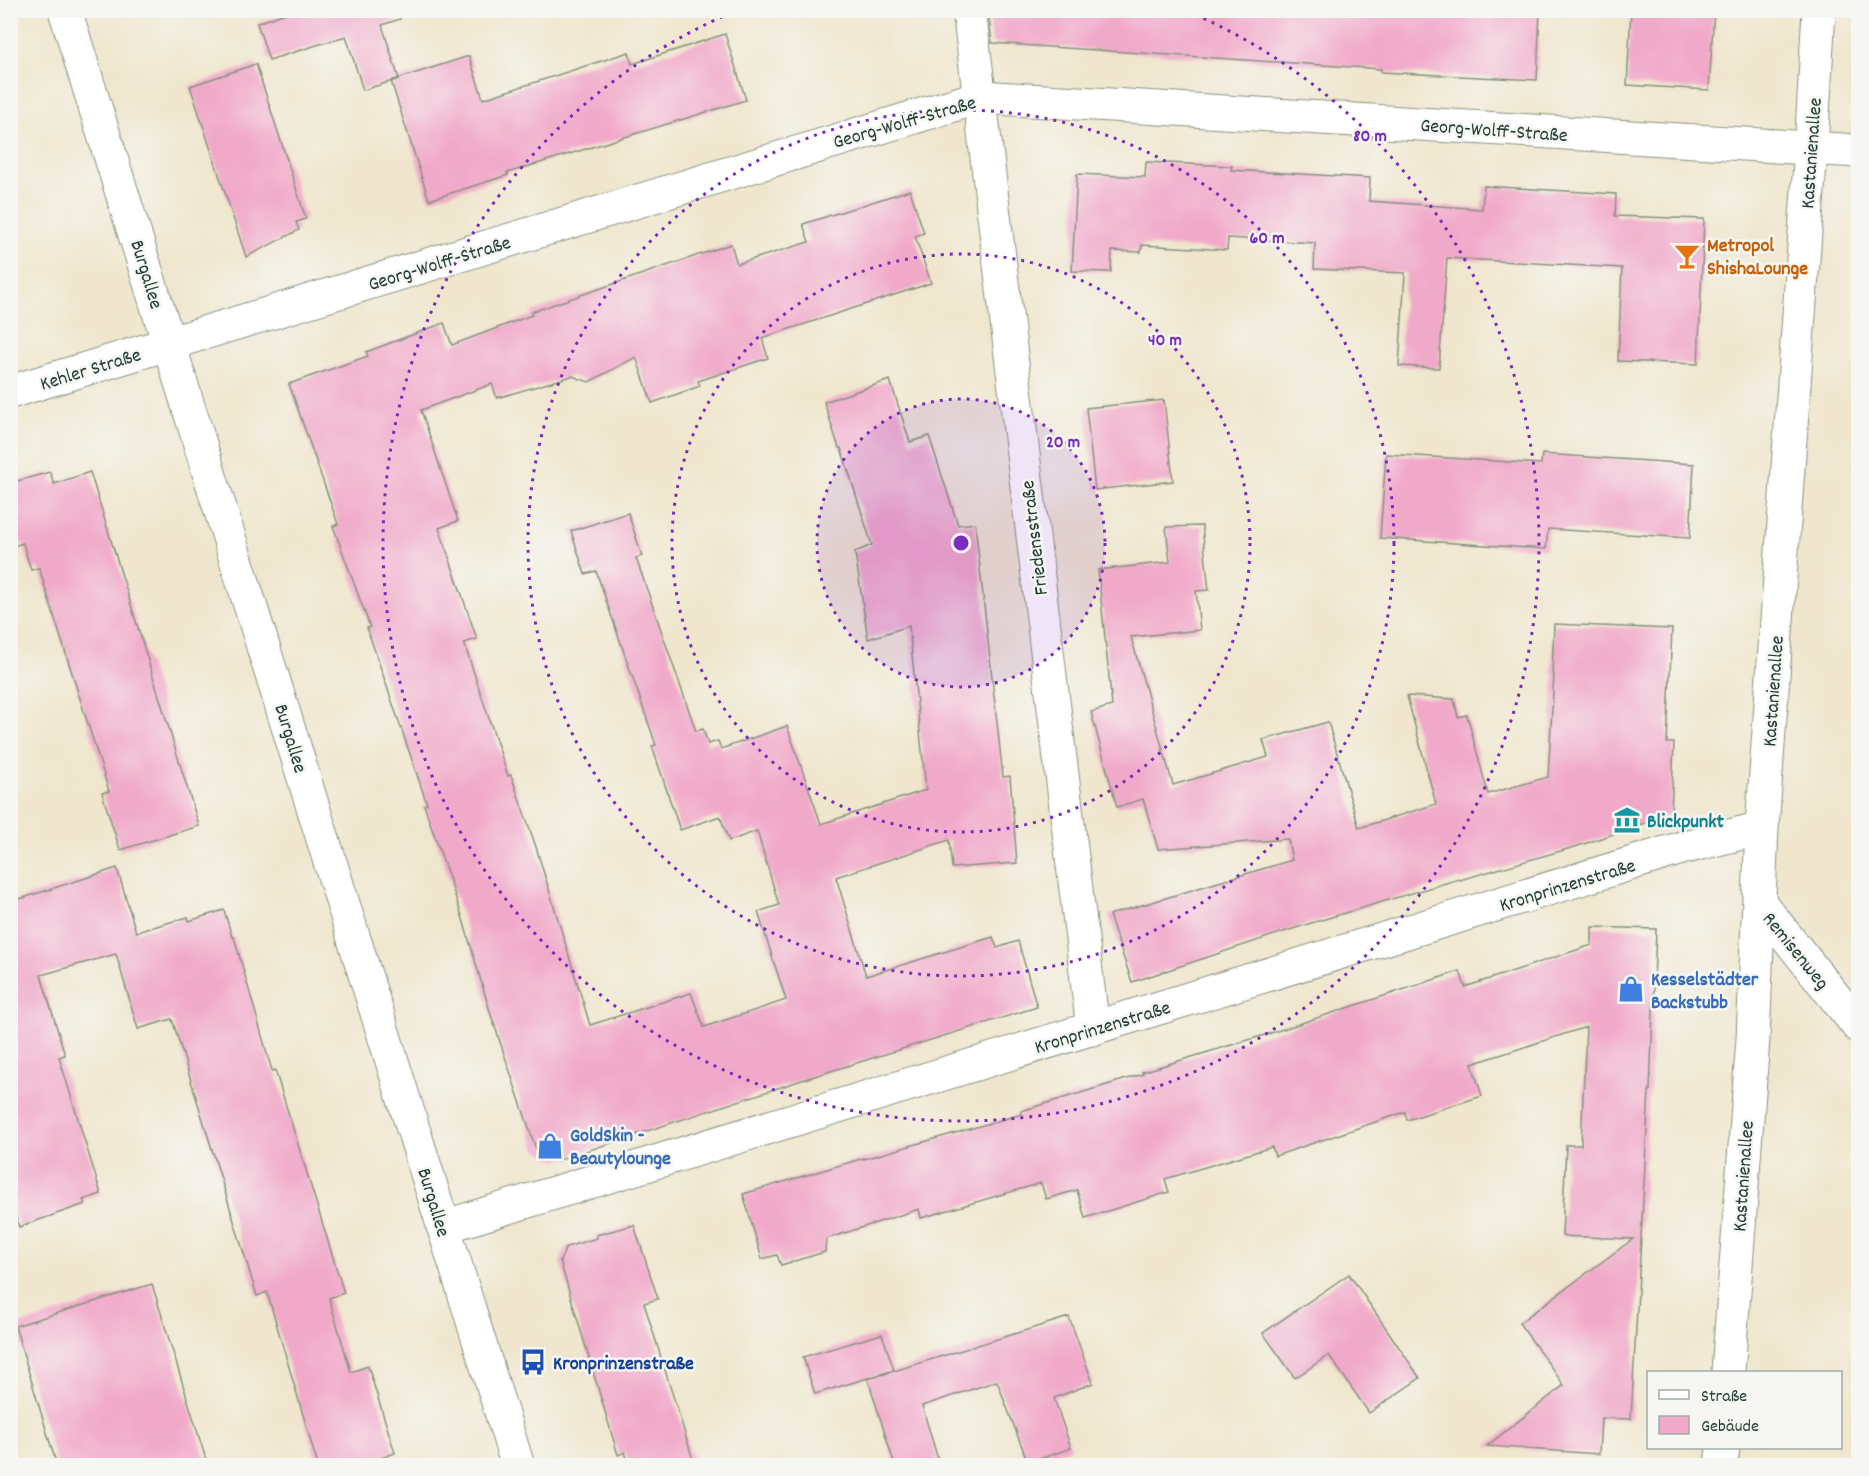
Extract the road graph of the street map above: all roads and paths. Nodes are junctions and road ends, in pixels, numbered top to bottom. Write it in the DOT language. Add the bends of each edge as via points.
graph roads {
  1 [pos="65,10"];
  2 [pos="969,10"];
  3 [pos="1819,10"];
  4 [pos="980,97"];
  5 [pos="1811,149"];
  6 [pos="1858,151"];
  7 [pos="170,344"];
  8 [pos="10,392"];
  9 [pos="1762,828"];
  10 [pos="1759,902"];
  11 [pos="1858,1026"];
  12 [pos="1093,1029"];
  13 [pos="443,1227"];
  14 [pos="1728,1371"];
  15 [pos="1723,1449"];
  16 [pos="518,1466"];
  17 [pos="1721,1466"];
  1 -- 7 [label="street, Burgallee"];
  2 -- 4 [label="street, Friedensstraße"];
  3 -- 5 [label="street, Kastanienallee"];
  4 -- 5 [label="street, Georg-Wolff-Straße"];
  4 -- 7 [label="street, Georg-Wolff-Straße"];
  4 -- 12 [label="street, Friedensstraße"];
  5 -- 6 [label="street, Georg-Wolff-Straße"];
  5 -- 9 [label="street, Kastanienallee"];
  7 -- 8 [label="street, Kehler Straße"];
  7 -- 13 [label="street, Burgallee"];
  9 -- 10 [label="street, Kastanienallee"];
  9 -- 12 [label="street, Kronprinzenstraße" via="1685,848"];
  10 -- 11 [label="street, Remisenweg"];
  10 -- 14 [label="street, Kastanienallee"];
  12 -- 13 [label="street, Kronprinzenstraße"];
  13 -- 16 [label="street, Burgallee"];
  15 -- 17 [label="street"];
}
